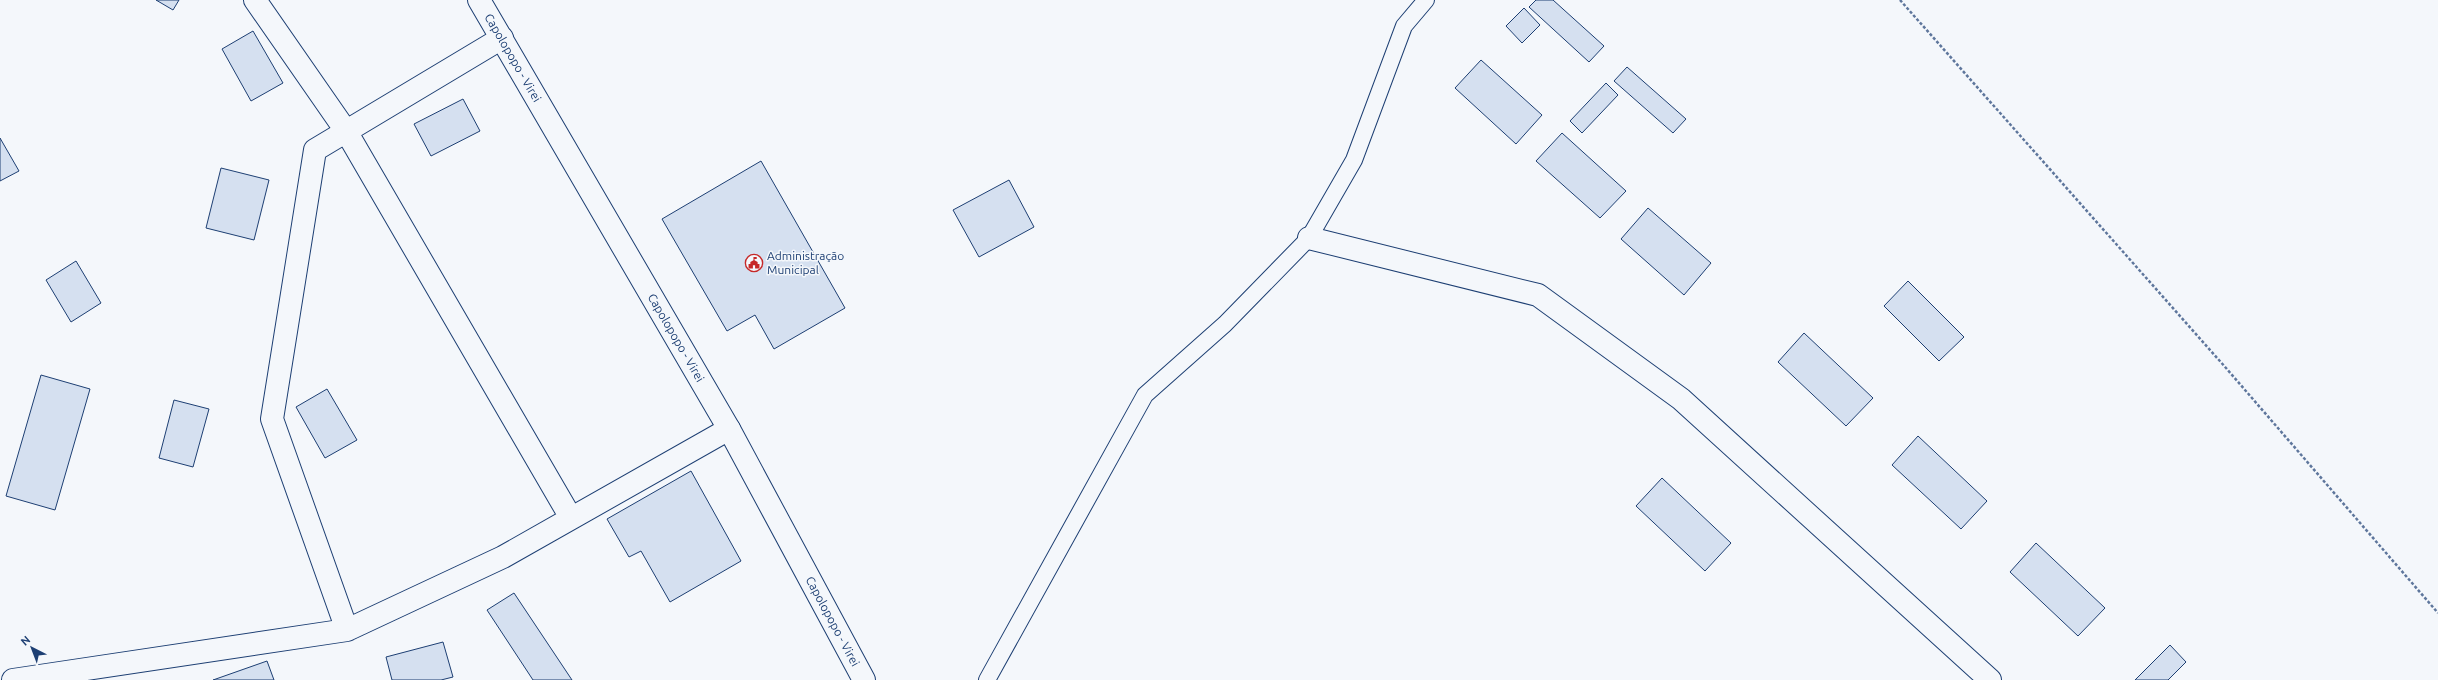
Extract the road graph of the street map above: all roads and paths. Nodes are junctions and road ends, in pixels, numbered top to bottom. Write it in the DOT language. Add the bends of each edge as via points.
graph roads {
  1 [pos="255,0"];
  2 [pos="479,0"];
  3 [pos="1426,0"];
  4 [pos="1900,0"];
  5 [pos="502,38"];
  6 [pos="346,131"];
  7 [pos="1309,238"];
  8 [pos="729,429"];
  9 [pos="571,518"];
  10 [pos="2438,613"];
  11 [pos="347,630"];
  12 [pos="13,680"];
  13 [pos="864,680"];
  14 [pos="987,680"];
  15 [pos="1990,680"];
  1 -- 6 [label="street"];
  2 -- 5 [label="street, Capolopopo - Virei"];
  3 -- 7 [label="lane" via="1404,26 1354,160"];
  4 -- 10 [label="path" via="2231,374"];
  5 -- 6 [label="street"];
  5 -- 8 [label="street, Capolopopo - Virei"];
  6 -- 9 [label="street"];
  6 -- 11 [label="street" via="315,150 272,419"];
  7 -- 14 [label="lane" via="1224,324 1145,395"];
  7 -- 15 [label="street" via="1538,295 1681,399"];
  8 -- 9 [label="street"];
  8 -- 13 [label="street, Capolopopo - Virei"];
  9 -- 11 [label="street" via="503,557"];
  11 -- 12 [label="street"];
}
